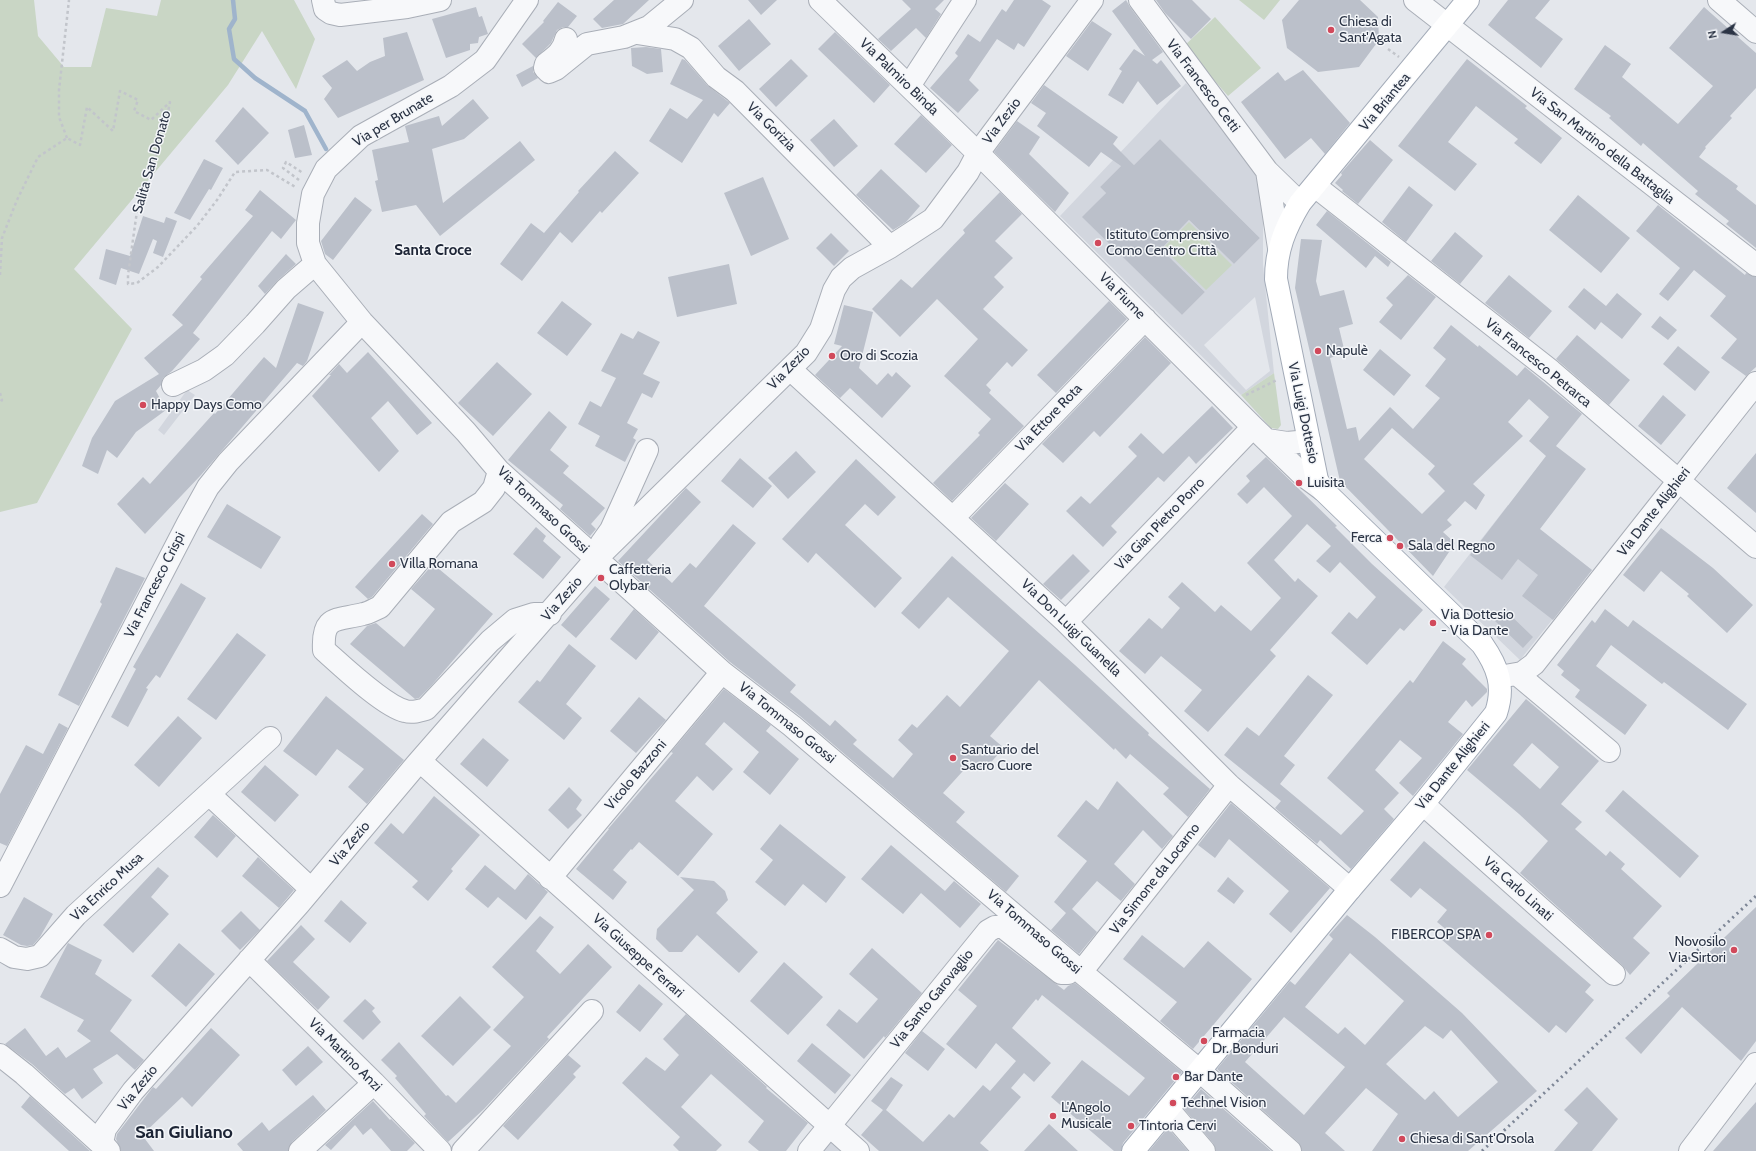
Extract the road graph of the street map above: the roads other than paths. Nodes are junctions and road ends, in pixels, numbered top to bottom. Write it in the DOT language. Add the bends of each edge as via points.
graph roads {
  1 [pos="323,0"];
  2 [pos="440,0"];
  3 [pos="527,0"];
  4 [pos="682,0"];
  5 [pos="820,0"];
  6 [pos="964,0"];
  7 [pos="1092,0"];
  8 [pos="1140,0"];
  9 [pos="1414,0"];
  10 [pos="1468,0"];
  11 [pos="1719,0"];
  12 [pos="1448,26"];
  13 [pos="1756,32"];
  14 [pos="637,33"];
  15 [pos="566,39"];
  16 [pos="909,86"];
  17 [pos="978,153"];
  18 [pos="1267,171"];
  19 [pos="1315,186"];
  20 [pos="1300,203"];
  21 [pos="890,247"];
  22 [pos="1279,248"];
  23 [pos="315,264"];
  24 [pos="1756,265"];
  25 [pos="1145,319"];
  26 [pos="362,322"];
  27 [pos="790,369"];
  28 [pos="1756,383"];
  29 [pos="173,385"];
  30 [pos="1260,434"];
  31 [pos="1309,441"];
  32 [pos="647,450"];
  33 [pos="499,471"];
  34 [pos="1678,481"];
  35 [pos="1323,490"];
  36 [pos="953,518"];
  37 [pos="1756,547"];
  38 [pos="594,557"];
  39 [pos="550,614"];
  40 [pos="1066,622"];
  41 [pos="722,672"];
  42 [pos="1508,676"];
  43 [pos="270,738"];
  44 [pos="1609,751"];
  45 [pos="420,761"];
  46 [pos="1229,785"];
  47 [pos="209,794"];
  48 [pos="1423,804"];
  49 [pos="550,878"];
  50 [pos="0,886"];
  51 [pos="1350,888"];
  52 [pos="312,889"];
  53 [pos="0,950"];
  54 [pos="249,960"];
  55 [pos="1078,970"];
  56 [pos="1614,974"];
  57 [pos="592,1011"];
  58 [pos="0,1055"];
  59 [pos="1756,1064"];
  60 [pos="1200,1071"];
  61 [pos="374,1083"];
  62 [pos="1168,1109"];
  63 [pos="830,1126"];
  64 [pos="105,1147"];
  65 [pos="300,1151"];
  66 [pos="440,1151"];
  67 [pos="462,1151"];
  68 [pos="809,1151"];
  69 [pos="858,1151"];
  70 [pos="1133,1151"];
  71 [pos="1204,1151"];
  72 [pos="1290,1151"];
  73 [pos="1690,1151"];
  1 -- 2 [label="street" via="325,9 340,15 407,7"];
  3 -- 23 [label="street, Via per Brunate" via="485,60 451,86 361,136 326,169 313,194 308,223 308,243"];
  4 -- 14 [label="street, Via Gorizia" via="649,27"];
  5 -- 16 [label="street, Via Palmiro Binda"];
  6 -- 16 [label="street"];
  7 -- 17 [label="street, Via Zezio"];
  8 -- 18 [label="street, Via Francesco Cetti"];
  9 -- 12 [label="street, Via San Martino della Battaglia"];
  10 -- 12 [label="main road, Via Briantea"];
  11 -- 13 [label="street"];
  12 -- 19 [label="main road, Via Briantea"];
  12 -- 24 [label="street, Via San Martino della Battaglia"];
  14 -- 15 [label="street, Via Gorizia" via="587,44 549,72 545,68 546,64 560,53"];
  14 -- 21 [label="street, Via Gorizia" via="675,39 691,48 716,77 735,91"];
  16 -- 17 [label="street, Via Palmiro Binda"];
  17 -- 21 [label="street, Via Zezio" via="968,172 933,218"];
  17 -- 25 [label="street, Via Fiume"];
  18 -- 20 [label="street, Via Francesco Cetti"];
  18 -- 22 [label="street, Via Francesco Cetti"];
  19 -- 20 [label="main road, Via Briantea"];
  19 -- 34 [label="street, Via Francesco Petrarca" via="1551,371"];
  20 -- 22 [label="main road, Via Luigi Dottesio"];
  21 -- 27 [label="street, Via Zezio" via="852,268 841,278 834,290 818,336"];
  22 -- 31 [label="main road, Via Luigi Dottesio" via="1276,280"];
  23 -- 26 [label="street, Via Tommaso Grossi"];
  23 -- 29 [label="street" via="286,289 225,355 204,370"];
  25 -- 30 [label="street, Via Fiume"];
  25 -- 36 [label="street, Via Ettore Rota"];
  26 -- 33 [label="street, Via Tommaso Grossi" via="466,432"];
  26 -- 50 [label="street, Via Francesco Crispi" via="228,462 208,487"];
  27 -- 36 [label="street, Via Don Luigi Guanella"];
  27 -- 38 [label="street, Via Zezio"];
  28 -- 34 [label="street, Via Dante Alighieri"];
  30 -- 31 [label="street" via="1287,443"];
  30 -- 35 [label="street, Via Fiume" via="1304,476"];
  30 -- 40 [label="street, Via Gian Pietro Porro"];
  31 -- 35 [label="main road, Via Luigi Dottesio" via="1317,480"];
  32 -- 38 [label="street" via="611,530"];
  33 -- 38 [label="street, Via Tommaso Grossi"];
  33 -- 39 [label="street" via="494,488 483,502 451,522 380,606 364,614 340,618 329,624 324,632 324,650 386,702 404,711 417,712 426,709 490,641 515,620 534,614"];
  34 -- 37 [label="street, Via Francesco Petrarca"];
  34 -- 42 [label="street, Via Dante Alighieri" via="1534,664 1529,669"];
  35 -- 42 [label="main road, Via Luigi Dottesio" via="1482,644 1495,665"];
  36 -- 40 [label="street, Via Don Luigi Guanella"];
  38 -- 39 [label="street, Via Zezio"];
  38 -- 41 [label="street, Via Tommaso Grossi"];
  39 -- 45 [label="street, Via Zezio"];
  40 -- 46 [label="street, Via Don Luigi Guanella"];
  41 -- 49 [label="street, Vicolo Bazzoni"];
  41 -- 55 [label="street, Via Tommaso Grossi" via="792,726"];
  42 -- 44 [label="street"];
  42 -- 48 [label="main road, Via Dante Alighieri" via="1501,691 1496,713"];
  43 -- 47 [label="street, Via Enrico Musa"];
  45 -- 49 [label="street, Via Giuseppe Ferrari"];
  45 -- 52 [label="street, Via Zezio"];
  46 -- 51 [label="street, Via Don Luigi Guanella"];
  46 -- 55 [label="street, Via Simone da Locarno"];
  47 -- 52 [label="street"];
  47 -- 53 [label="street, Via Enrico Musa" via="76,915 40,956 27,959 14,957"];
  48 -- 51 [label="main road, Via Dante Alighieri"];
  48 -- 56 [label="street, Via Carlo Linati"];
  49 -- 63 [label="street, Via Giuseppe Ferrari"];
  51 -- 60 [label="main road, Via Dante Alighieri"];
  52 -- 54 [label="street, Via Zezio"];
  54 -- 61 [label="street, Via Martino Anzi"];
  54 -- 64 [label="street, Via Zezio" via="133,1091 106,1129"];
  55 -- 60 [label="street, Via Tommaso Grossi"];
  55 -- 63 [label="street, Via Santo Garovaglio" via="1061,973 1003,927 995,927 988,931"];
  57 -- 67 [label="street"];
  58 -- 64 [label="street"];
  59 -- 73 [label="street"];
  60 -- 62 [label="main road, Via Dante Alighieri"];
  60 -- 72 [label="street, Via Tommaso Grossi"];
  61 -- 65 [label="street"];
  61 -- 66 [label="street, Via Martino Anzi"];
  62 -- 70 [label="main road, Via Dante Alighieri"];
  62 -- 71 [label="street"];
  63 -- 68 [label="street, Via Santo Garovaglio"];
  63 -- 69 [label="street, Via Giuseppe Ferrari"];
}
